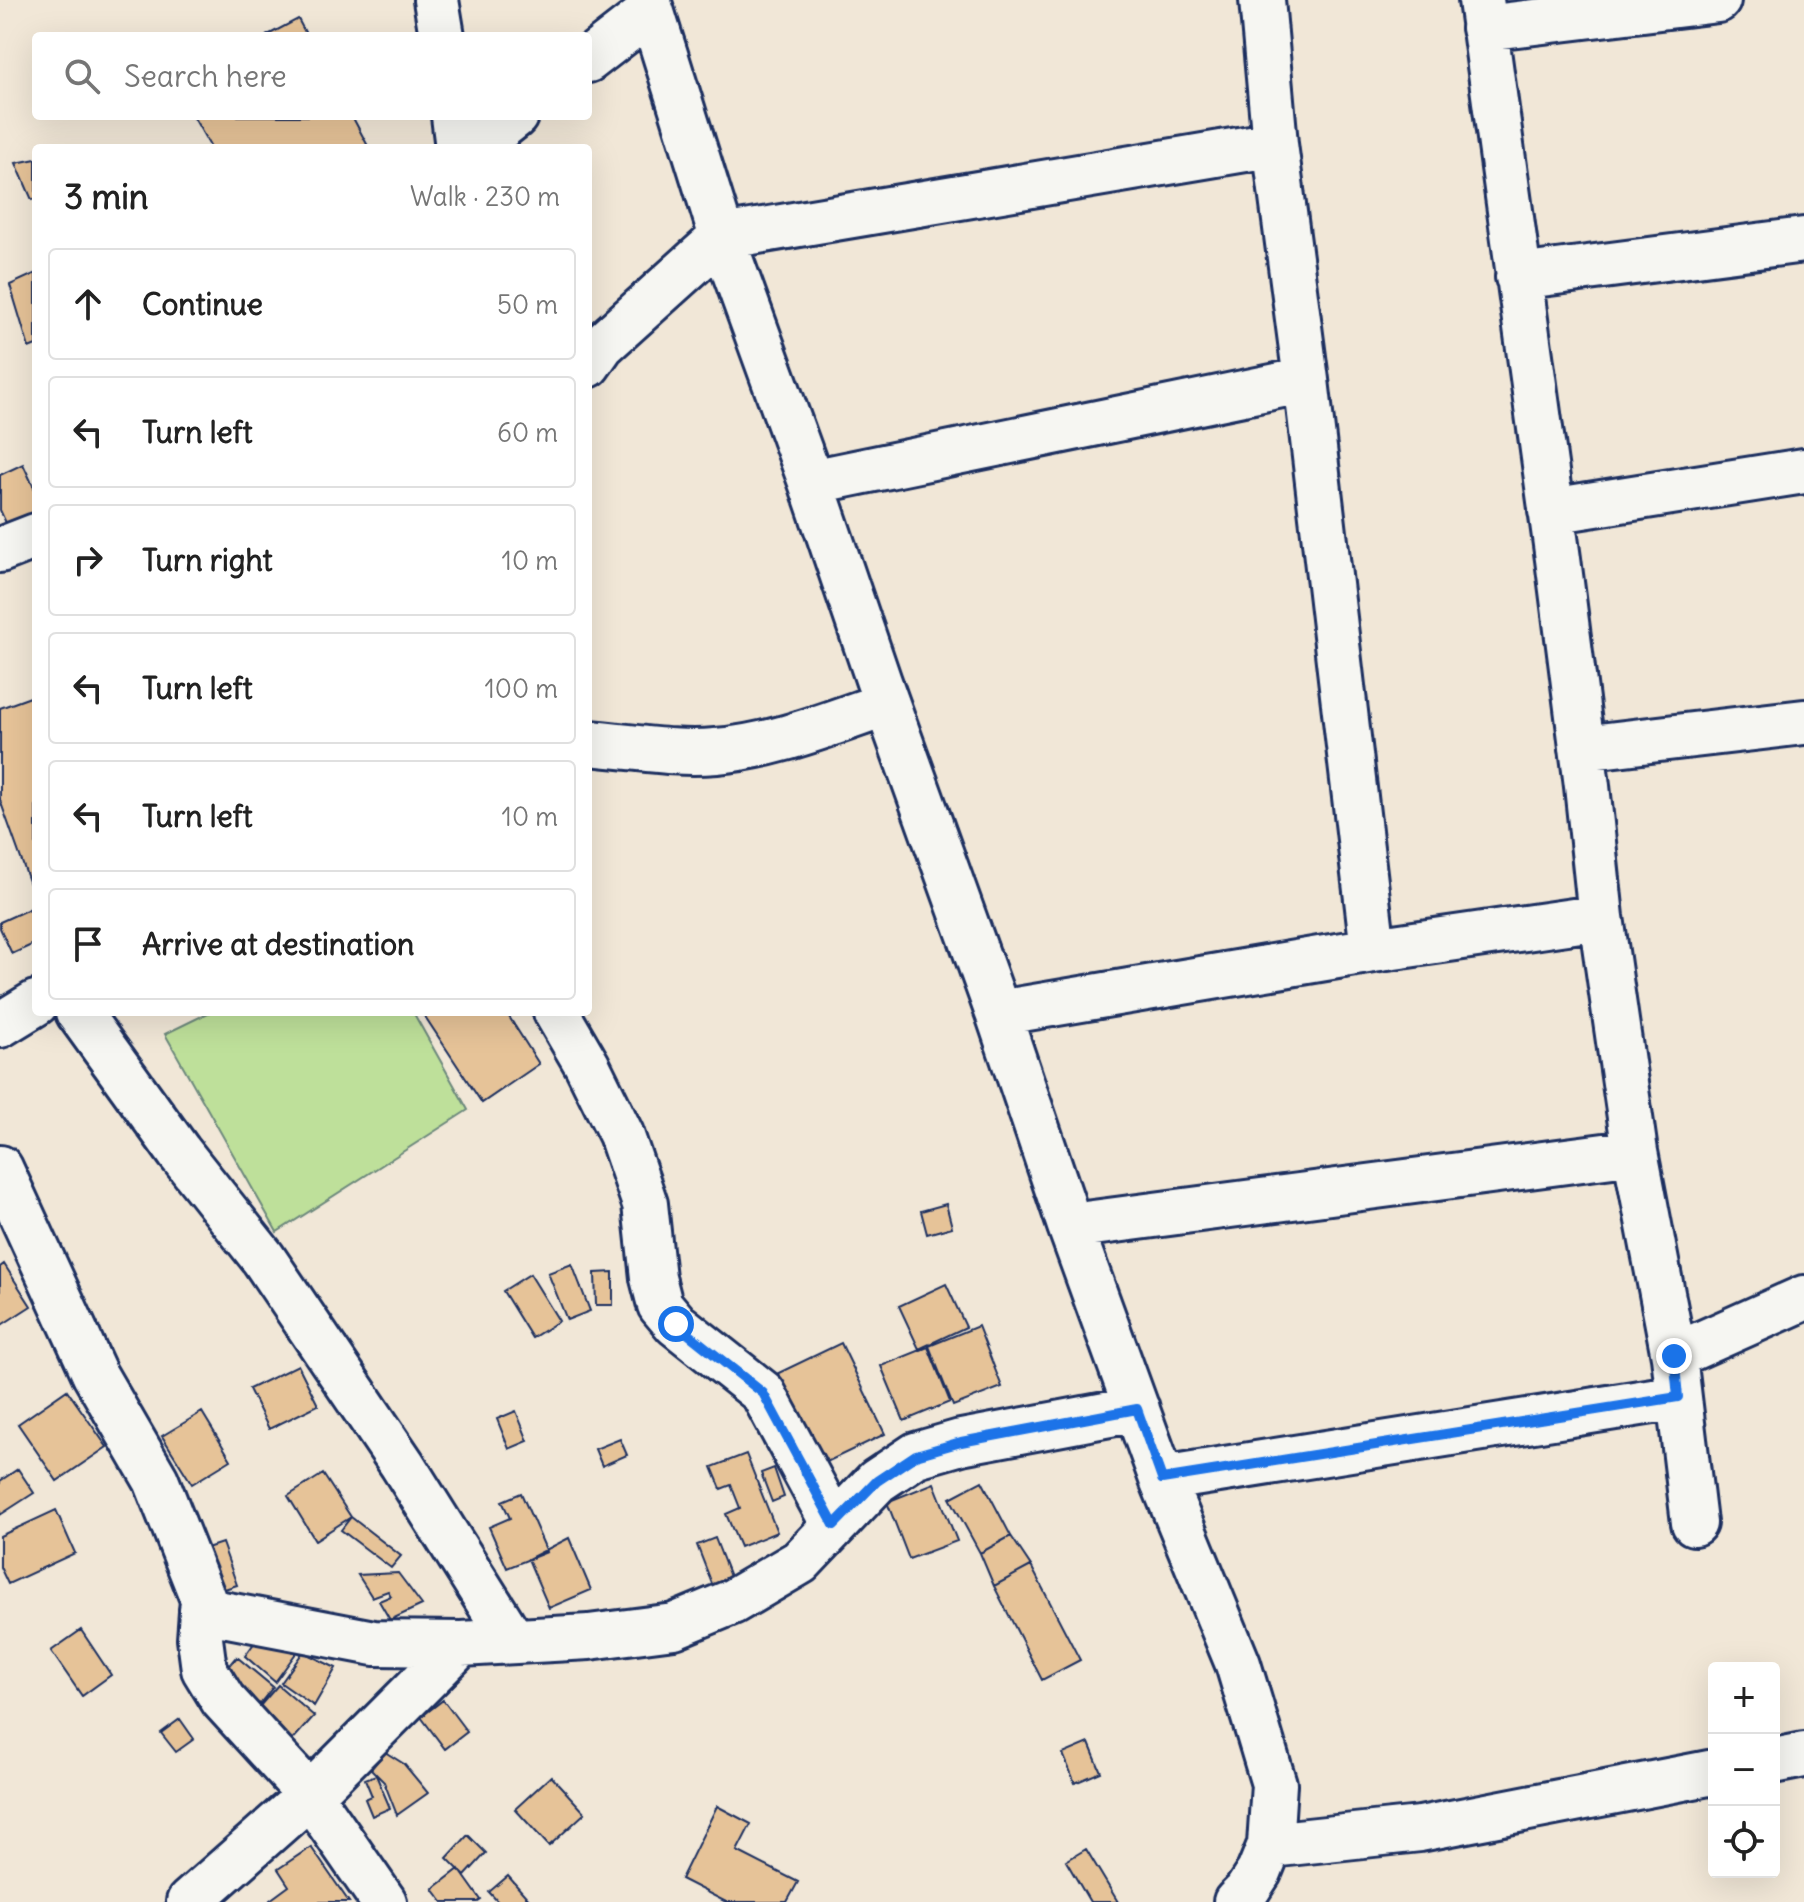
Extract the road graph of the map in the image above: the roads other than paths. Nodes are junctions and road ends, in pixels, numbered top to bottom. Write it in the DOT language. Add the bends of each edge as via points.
graph roads {
  1 [pos="436,0"];
  2 [pos="1262,0"];
  3 [pos="1718,0"];
  4 [pos="651,3"];
  5 [pos="1482,14"];
  6 [pos="441,32"];
  7 [pos="592,56"];
  8 [pos="454,120"];
  9 [pos="510,120"];
  10 [pos="458,144"];
  11 [pos="479,144"];
  12 [pos="1275,144"];
  13 [pos="722,237"];
  14 [pos="1804,240"];
  15 [pos="1518,277"];
  16 [pos="592,360"];
  17 [pos="1306,380"];
  18 [pos="1804,471"];
  19 [pos="811,482"];
  20 [pos="1551,511"];
  21 [pos="32,538"];
  22 [pos="0,550"];
  23 [pos="887,704"];
  24 [pos="1804,722"];
  25 [pos="592,743"];
  26 [pos="1582,748"];
  27 [pos="1601,917"];
  28 [pos="1373,950"];
  29 [pos="32,1005"];
  30 [pos="998,1013"];
  31 [pos="81,1016"];
  32 [pos="558,1016"];
  33 [pos="0,1025"];
  34 [pos="1635,1152"];
  35 [pos="0,1168"];
  36 [pos="1070,1226"];
  37 [pos="1804,1298"];
  38 [pos="1676,1376"];
  39 [pos="1137,1409"];
  40 [pos="1162,1479"];
  41 [pos="1694,1523"];
  42 [pos="834,1525"];
  43 [pos="202,1610"];
  44 [pos="513,1641"];
  45 [pos="461,1644"];
  46 [pos="1804,1755"];
  47 [pos="1780,1760"];
  48 [pos="1708,1773"];
  49 [pos="310,1795"];
  50 [pos="1270,1845"];
  51 [pos="189,1902"];
  52 [pos="384,1902"];
  53 [pos="1236,1902"];
  1 -- 6 [label="street"];
  2 -- 12 [label="street"];
  3 -- 5 [label="street"];
  4 -- 7 [label="street"];
  4 -- 13 [label="street"];
  5 -- 15 [label="street"];
  8 -- 10 [label="street"];
  9 -- 11 [label="street"];
  12 -- 13 [label="street"];
  12 -- 17 [label="street"];
  13 -- 16 [label="street"];
  13 -- 19 [label="street"];
  14 -- 15 [label="street"];
  15 -- 20 [label="street"];
  17 -- 19 [label="street"];
  17 -- 28 [label="street"];
  18 -- 20 [label="street"];
  19 -- 23 [label="street"];
  20 -- 26 [label="street"];
  21 -- 22 [label="street"];
  23 -- 25 [label="street" via="781,741 715,752"];
  23 -- 30 [label="street"];
  24 -- 26 [label="street"];
  26 -- 27 [label="street"];
  27 -- 28 [label="street"];
  27 -- 34 [label="street"];
  28 -- 30 [label="street"];
  29 -- 33 [label="street"];
  30 -- 36 [label="street"];
  31 -- 44 [label="street" via="263,1258"];
  32 -- 42 [label="street" via="621,1134 645,1204 660,1305 676,1324 763,1393"];
  34 -- 36 [label="street"];
  34 -- 38 [label="street"];
  35 -- 43 [label="street" via="95,1375 156,1480 203,1599"];
  36 -- 39 [label="street"];
  37 -- 38 [label="street"];
  38 -- 40 [label="street"];
  38 -- 41 [label="street"];
  39 -- 40 [label="street"];
  39 -- 42 [label="street" via="916,1455 877,1481"];
  40 -- 50 [label="street" via="1238,1664 1274,1784"];
  42 -- 44 [label="street" via="800,1562 732,1602 674,1626"];
  43 -- 45 [label="street" via="374,1643"];
  43 -- 49 [label="street" via="204,1669 223,1700"];
  44 -- 45 [label="street"];
  45 -- 49 [label="street"];
  46 -- 47 [label="street"];
  48 -- 50 [label="street" via="1420,1829"];
  49 -- 51 [label="street"];
  49 -- 52 [label="street"];
  50 -- 53 [label="street" via="1259,1872"];
}
